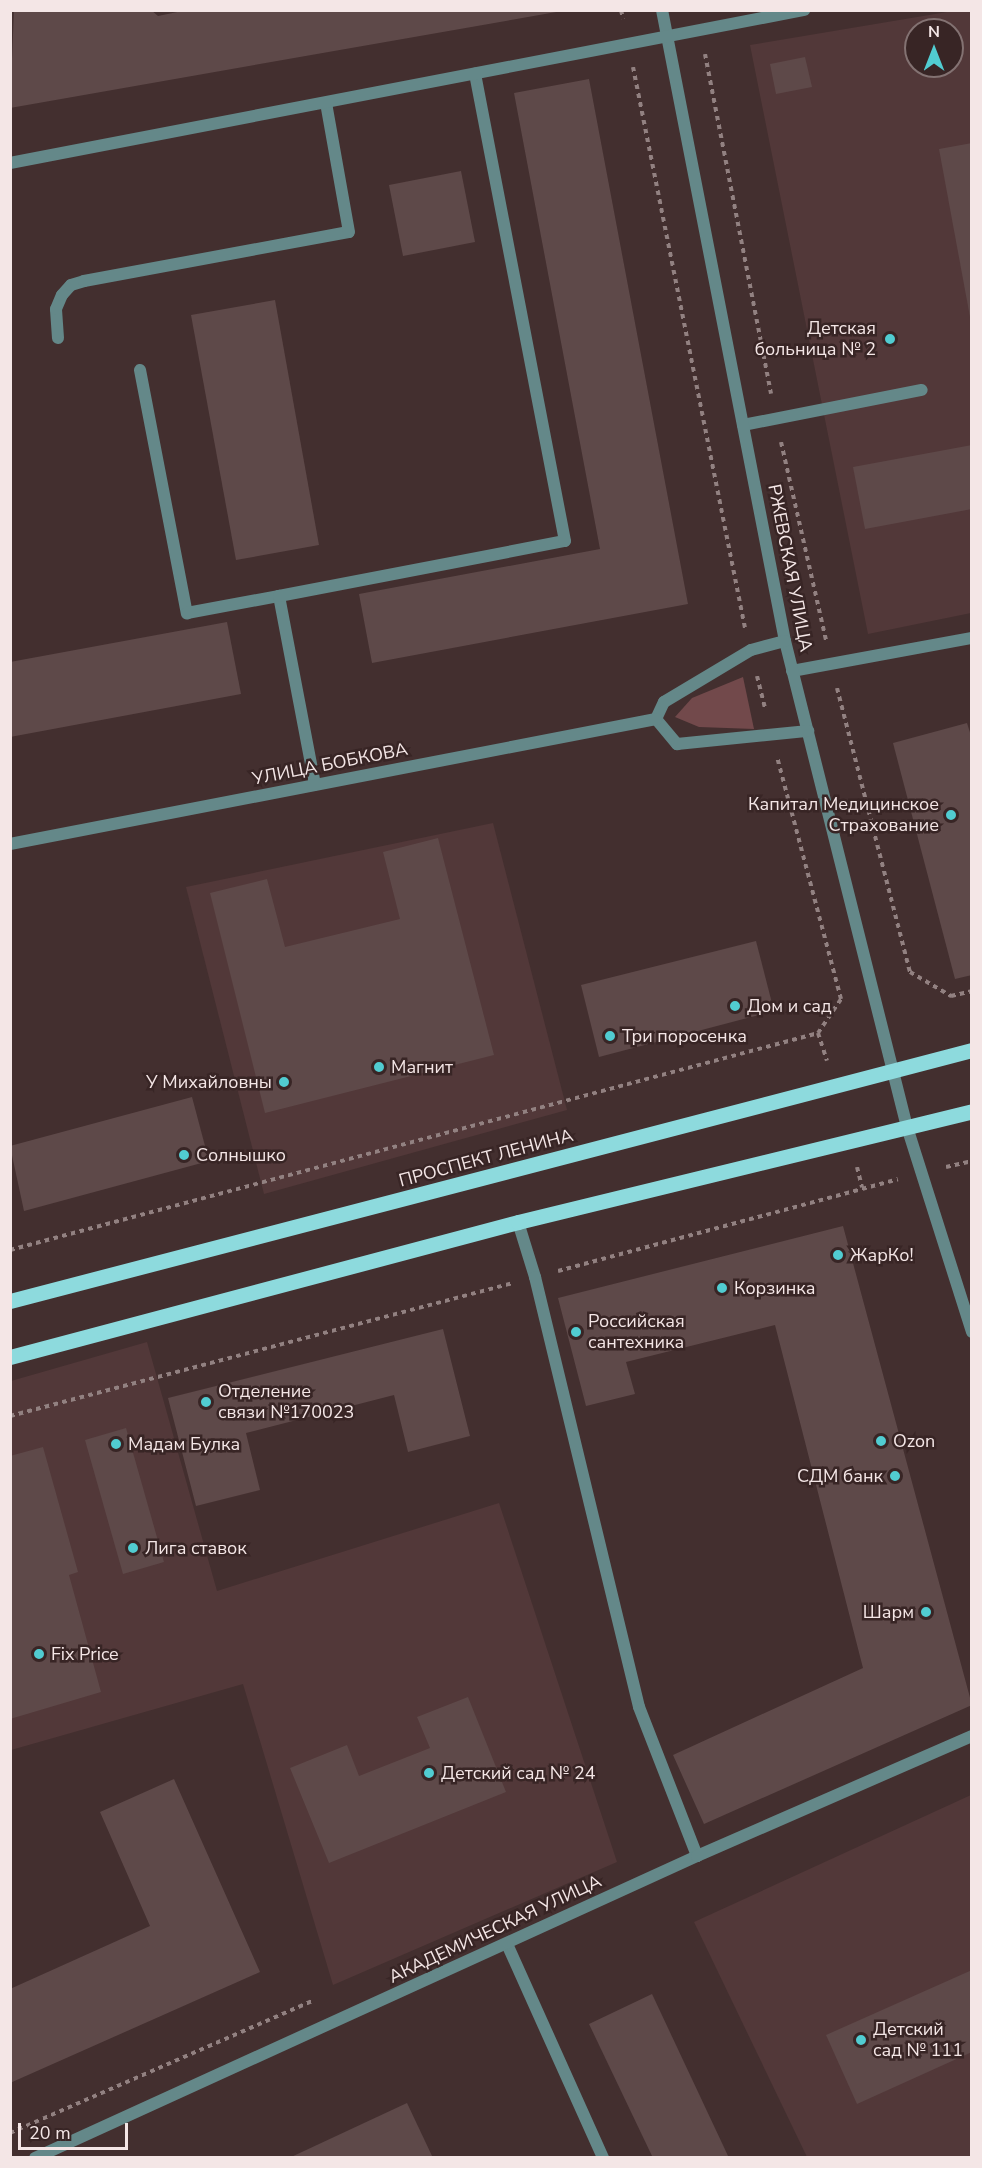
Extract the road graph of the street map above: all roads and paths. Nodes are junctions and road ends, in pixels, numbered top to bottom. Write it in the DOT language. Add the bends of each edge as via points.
graph roads {
  1 [pos="621,10"];
  2 [pos="662,10"];
  3 [pos="804,10"];
  4 [pos="701,30"];
  5 [pos="668,37"];
  6 [pos="628,44"];
  7 [pos="475,74"];
  8 [pos="326,103"];
  9 [pos="10,163"];
  10 [pos="58,338"];
  11 [pos="140,369"];
  12 [pos="922,390"];
  13 [pos="776,419"];
  14 [pos="743,425"];
  15 [pos="279,596"];
  16 [pos="972,638"];
  17 [pos="785,641"];
  18 [pos="751,650"];
  19 [pos="831,665"];
  20 [pos="792,671"];
  21 [pos="656,719"];
  22 [pos="808,731"];
  23 [pos="772,736"];
  24 [pos="315,785"];
  25 [pos="10,844"];
  26 [pos="972,991"];
  27 [pos="972,1050"];
  28 [pos="893,1072"];
  29 [pos="972,1111"];
  30 [pos="908,1127"];
  31 [pos="862,1187"];
  32 [pos="518,1222"];
  33 [pos="10,1250"];
  34 [pos="535,1277"];
  35 [pos="10,1301"];
  36 [pos="972,1332"];
  37 [pos="10,1357"];
  38 [pos="10,1416"];
  39 [pos="972,1736"];
  40 [pos="697,1856"];
  41 [pos="507,1944"];
  42 [pos="35,2157"];
  43 [pos="603,2157"];
  1 -- 6 [label="path"];
  2 -- 5 [label="street, РЖЕВСКАЯ УЛИЦА"];
  3 -- 4 [label="street"];
  4 -- 5 [label="street"];
  4 -- 13 [label="path"];
  5 -- 6 [label="street"];
  5 -- 14 [label="street, РЖЕВСКАЯ УЛИЦА"];
  6 -- 7 [label="street"];
  6 -- 18 [label="path"];
  7 -- 8 [label="street"];
  7 -- 15 [label="street" via="565,541"];
  8 -- 9 [label="street"];
  8 -- 10 [label="street" via="350,232 84,280 71,285 62,295 56,309"];
  11 -- 15 [label="street" via="188,613"];
  12 -- 13 [label="street"];
  13 -- 14 [label="street"];
  13 -- 19 [label="path"];
  14 -- 17 [label="street, РЖЕВСКАЯ УЛИЦА"];
  15 -- 24 [label="street"];
  16 -- 19 [label="street"];
  17 -- 18 [label="street"];
  17 -- 20 [label="street, РЖЕВСКАЯ УЛИЦА"];
  18 -- 21 [label="street" via="664,702"];
  18 -- 23 [label="path"];
  19 -- 20 [label="street"];
  19 -- 26 [label="path" via="910,972 951,996"];
  20 -- 22 [label="street, РЖЕВСКАЯ УЛИЦА"];
  21 -- 23 [label="street" via="676,744"];
  21 -- 24 [label="street, УЛИЦА БОБКОВА"];
  22 -- 23 [label="street"];
  22 -- 28 [label="street, РЖЕВСКАЯ УЛИЦА"];
  23 -- 33 [label="path" via="841,999 818,1033"];
  24 -- 25 [label="street, УЛИЦА БОБКОВА"];
  27 -- 28 [label="main road, ПРОСПЕКТ ЛЕНИНА"];
  28 -- 30 [label="street, РЖЕВСКАЯ УЛИЦА"];
  28 -- 35 [label="main road, ПРОСПЕКТ ЛЕНИНА"];
  29 -- 30 [label="main road"];
  30 -- 32 [label="main road"];
  30 -- 36 [label="street, РЖЕВСКАЯ УЛИЦА"];
  31 -- 34 [label="path"];
  32 -- 34 [label="street"];
  32 -- 37 [label="main road"];
  34 -- 38 [label="path"];
  34 -- 40 [label="street" via="639,1707"];
  39 -- 40 [label="street, АКАДЕМИЧЕСКАЯ УЛИЦА"];
  40 -- 41 [label="street, АКАДЕМИЧЕСКАЯ УЛИЦА"];
  41 -- 42 [label="street, АКАДЕМИЧЕСКАЯ УЛИЦА"];
  41 -- 43 [label="street"];
}
